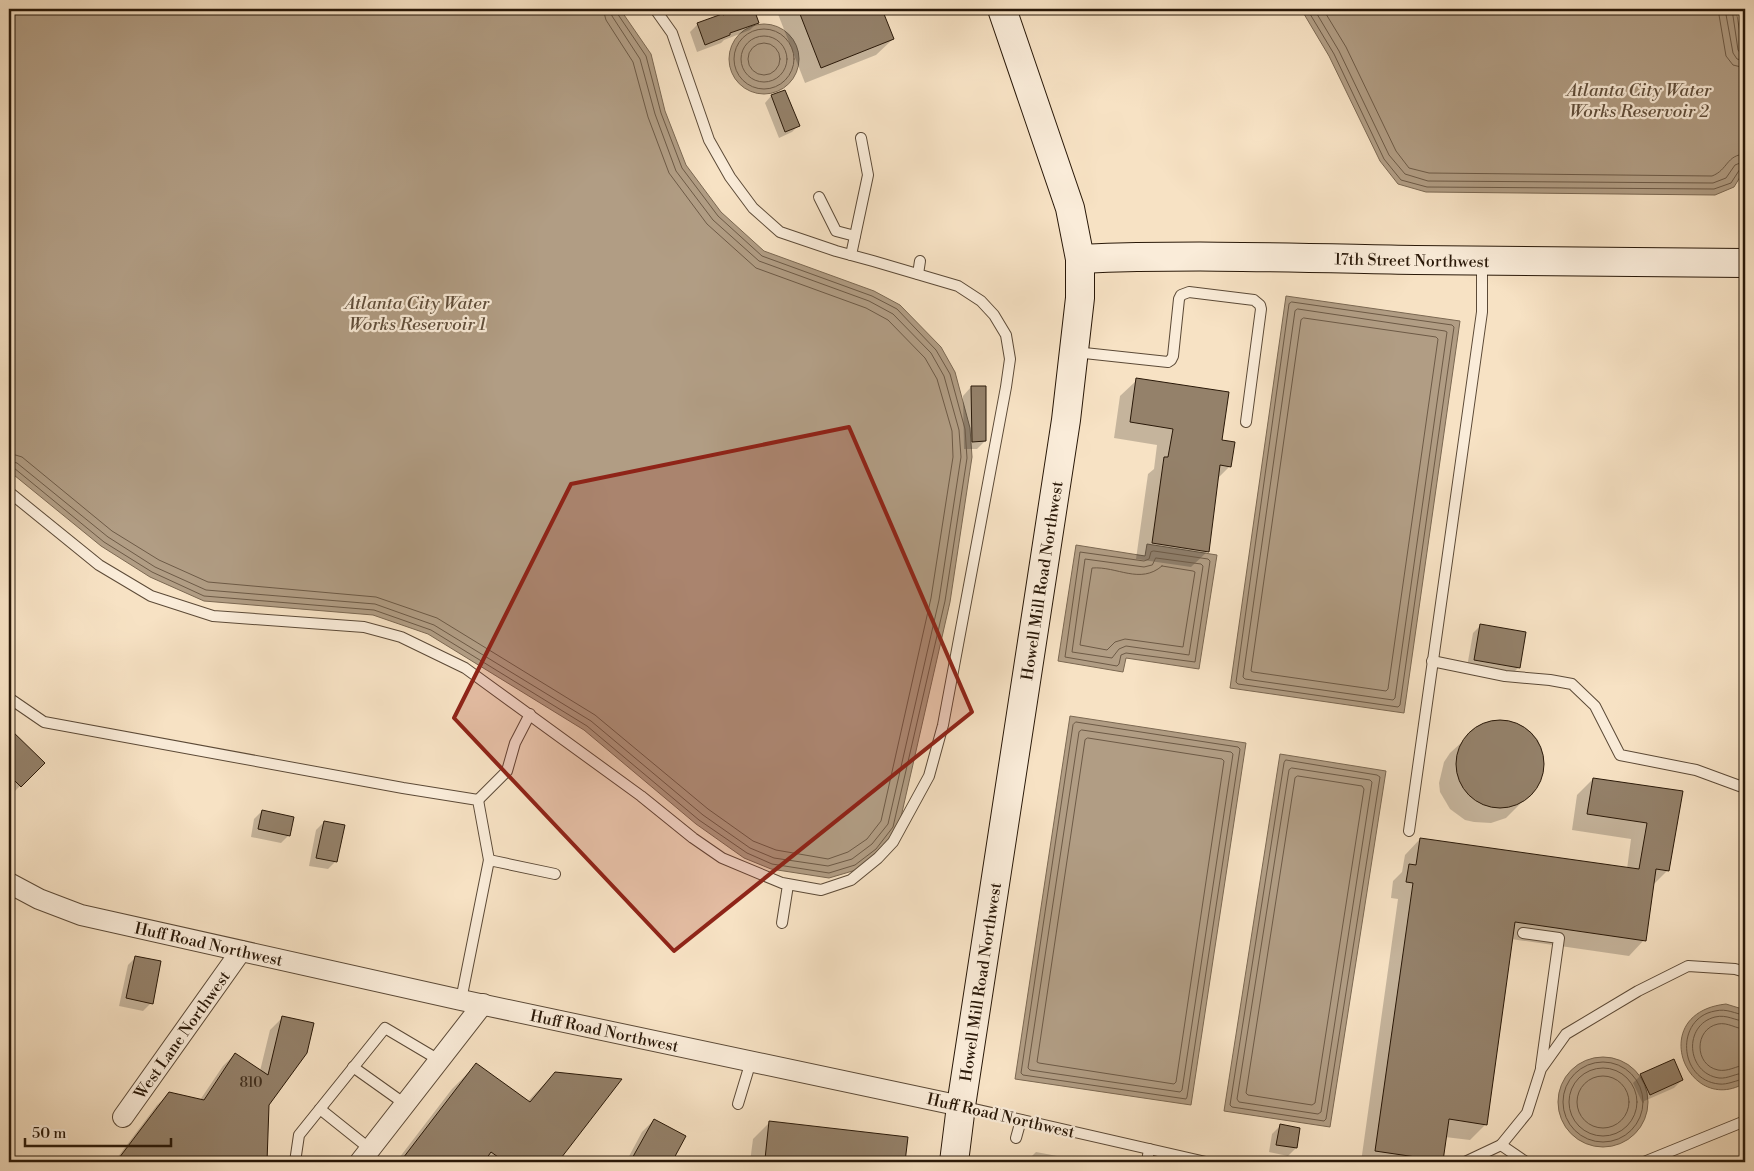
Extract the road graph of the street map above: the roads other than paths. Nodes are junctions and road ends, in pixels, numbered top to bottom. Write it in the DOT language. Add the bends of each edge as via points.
graph roads {
  1 [pos="655,9"];
  2 [pos="1002,9"];
  3 [pos="861,138"];
  4 [pos="819,197"];
  5 [pos="855,236"];
  6 [pos="851,255"];
  7 [pos="1080,258"];
  8 [pos="920,261"];
  9 [pos="1482,261"];
  10 [pos="1745,262"];
  11 [pos="918,274"];
  12 [pos="1074,352"];
  13 [pos="1246,422"];
  14 [pos="9,492"];
  15 [pos="1432,662"];
  16 [pos="9,698"];
  17 [pos="530,714"];
  18 [pos="1745,788"];
  19 [pos="478,800"];
  20 [pos="1409,831"];
  21 [pos="489,860"];
  22 [pos="555,874"];
  23 [pos="9,883"];
  24 [pos="788,885"];
  25 [pos="782,923"];
  26 [pos="1523,933"];
  27 [pos="241,951"];
  28 [pos="1745,972"];
  29 [pos="461,1000"];
  30 [pos="482,1004"];
  31 [pos="439,1060"];
  32 [pos="751,1061"];
  33 [pos="353,1067"];
  34 [pos="1541,1069"];
  35 [pos="405,1104"];
  36 [pos="738,1104"];
  37 [pos="961,1106"];
  38 [pos="320,1109"];
  39 [pos="123,1117"];
  40 [pos="1021,1120"];
  41 [pos="1745,1121"];
  42 [pos="1016,1138"];
  43 [pos="1501,1145"];
  44 [pos="1149,1149"];
  45 [pos="365,1156"];
  46 [pos="1194,1161"];
  47 [pos="295,1162"];
  48 [pos="954,1162"];
  49 [pos="1146,1162"];
  50 [pos="1206,1162"];
  51 [pos="1465,1162"];
  52 [pos="1526,1162"];
  53 [pos="1644,1162"];
  1 -- 6 [label="lane" via="672,32 709,140 753,208 780,232"];
  2 -- 7 [label="main road, Howell Mill Road Northwest" via="1070,208"];
  3 -- 5 [label="lane" via="868,175"];
  4 -- 5 [label="lane" via="836,231"];
  5 -- 6 [label="lane"];
  6 -- 11 [label="lane"];
  7 -- 9 [label="main road, 17th Street Northwest"];
  7 -- 12 [label="main road, Howell Mill Road Northwest" via="1080,298"];
  8 -- 11 [label="lane"];
  9 -- 10 [label="main road, 17th Street Northwest"];
  9 -- 15 [label="lane" via="1482,312"];
  11 -- 24 [label="lane" via="958,286 981,301 1006,335 1010,359 943,725 929,776 893,842 878,858 851,880 821,890"];
  12 -- 13 [label="lane" via="1168,362 1173,356 1181,295 1190,292 1254,300 1261,309"];
  12 -- 37 [label="main road, Howell Mill Road Northwest"];
  14 -- 17 [label="lane" via="99,565 151,596 213,616 364,627 401,637 465,668"];
  15 -- 18 [label="lane" via="1572,684 1596,706 1620,755 1696,770"];
  15 -- 20 [label="lane"];
  16 -- 19 [label="lane" via="44,722"];
  17 -- 19 [label="lane" via="515,743 507,771"];
  17 -- 24 [label="lane" via="722,858"];
  19 -- 21 [label="lane"];
  21 -- 22 [label="lane"];
  21 -- 29 [label="lane"];
  23 -- 27 [label="street, Huff Road Northwest" via="81,915"];
  24 -- 25 [label="lane"];
  26 -- 34 [label="lane" via="1559,938"];
  27 -- 29 [label="street, Huff Road Northwest"];
  27 -- 39 [label="street, West Lane Northwest"];
  28 -- 34 [label="lane" via="1688,966 1638,991 1566,1034"];
  29 -- 30 [label="street, Huff Road Northwest"];
  30 -- 31 [label="street"];
  30 -- 32 [label="street, Huff Road Northwest"];
  31 -- 33 [label="lane" via="385,1028"];
  31 -- 35 [label="street"];
  32 -- 36 [label="lane"];
  32 -- 37 [label="street, Huff Road Northwest"];
  33 -- 35 [label="lane"];
  33 -- 38 [label="lane"];
  34 -- 43 [label="lane" via="1527,1113"];
  35 -- 45 [label="street"];
  37 -- 40 [label="lane, Huff Road Northwest"];
  37 -- 48 [label="main road, Howell Mill Road Northwest"];
  38 -- 45 [label="lane"];
  38 -- 47 [label="lane" via="299,1135"];
  40 -- 42 [label="lane"];
  40 -- 44 [label="lane, Huff Road Northwest"];
  41 -- 53 [label="lane"];
  43 -- 51 [label="lane"];
  43 -- 52 [label="lane"];
  44 -- 46 [label="lane, Huff Road Northwest"];
  44 -- 49 [label="lane"];
  46 -- 50 [label="lane, Huff Road Northwest"];
}
